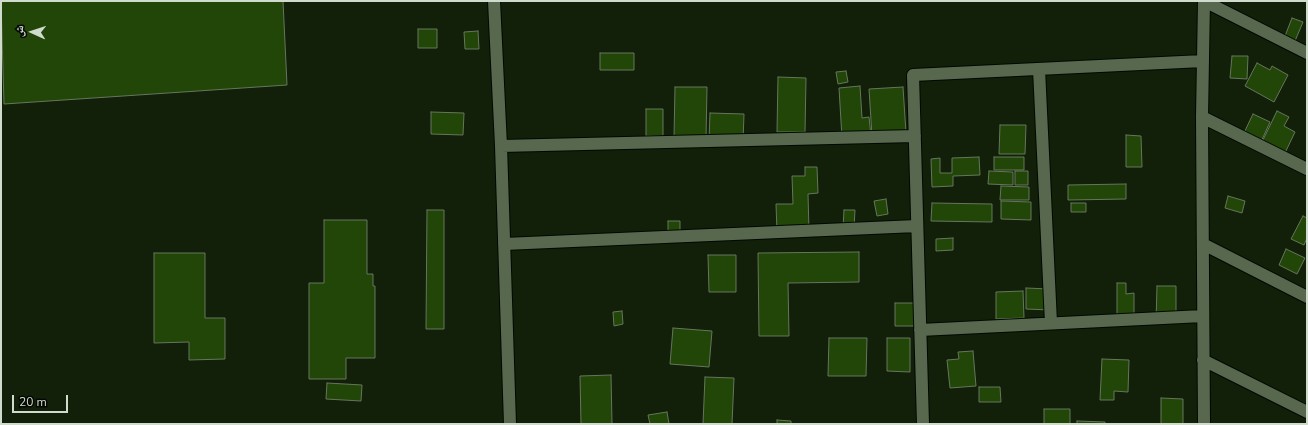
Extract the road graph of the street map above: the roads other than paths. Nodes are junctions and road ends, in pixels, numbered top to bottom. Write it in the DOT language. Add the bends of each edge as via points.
graph roads {
  1 [pos="494,1"];
  2 [pos="1204,1"];
  3 [pos="1307,53"];
  4 [pos="1203,61"];
  5 [pos="1039,69"];
  6 [pos="1202,117"];
  7 [pos="915,136"];
  8 [pos="500,146"];
  9 [pos="1307,169"];
  10 [pos="917,226"];
  11 [pos="504,244"];
  12 [pos="1203,244"];
  13 [pos="1307,297"];
  14 [pos="1203,316"];
  15 [pos="1051,323"];
  16 [pos="920,330"];
  17 [pos="1203,360"];
  18 [pos="1307,412"];
  19 [pos="510,424"];
  20 [pos="923,424"];
  21 [pos="1204,424"];
  1 -- 8 [label="street"];
  2 -- 3 [label="street"];
  2 -- 4 [label="street"];
  4 -- 5 [label="street"];
  4 -- 6 [label="street"];
  5 -- 7 [label="street" via="913,75"];
  5 -- 15 [label="street"];
  6 -- 9 [label="street"];
  6 -- 12 [label="street"];
  7 -- 8 [label="street"];
  7 -- 10 [label="street"];
  8 -- 11 [label="street"];
  10 -- 11 [label="street"];
  10 -- 16 [label="street"];
  11 -- 19 [label="street"];
  12 -- 13 [label="street"];
  12 -- 14 [label="street"];
  14 -- 15 [label="street"];
  14 -- 17 [label="street"];
  15 -- 16 [label="street"];
  16 -- 20 [label="street"];
  17 -- 18 [label="street"];
  17 -- 21 [label="street"];
}
